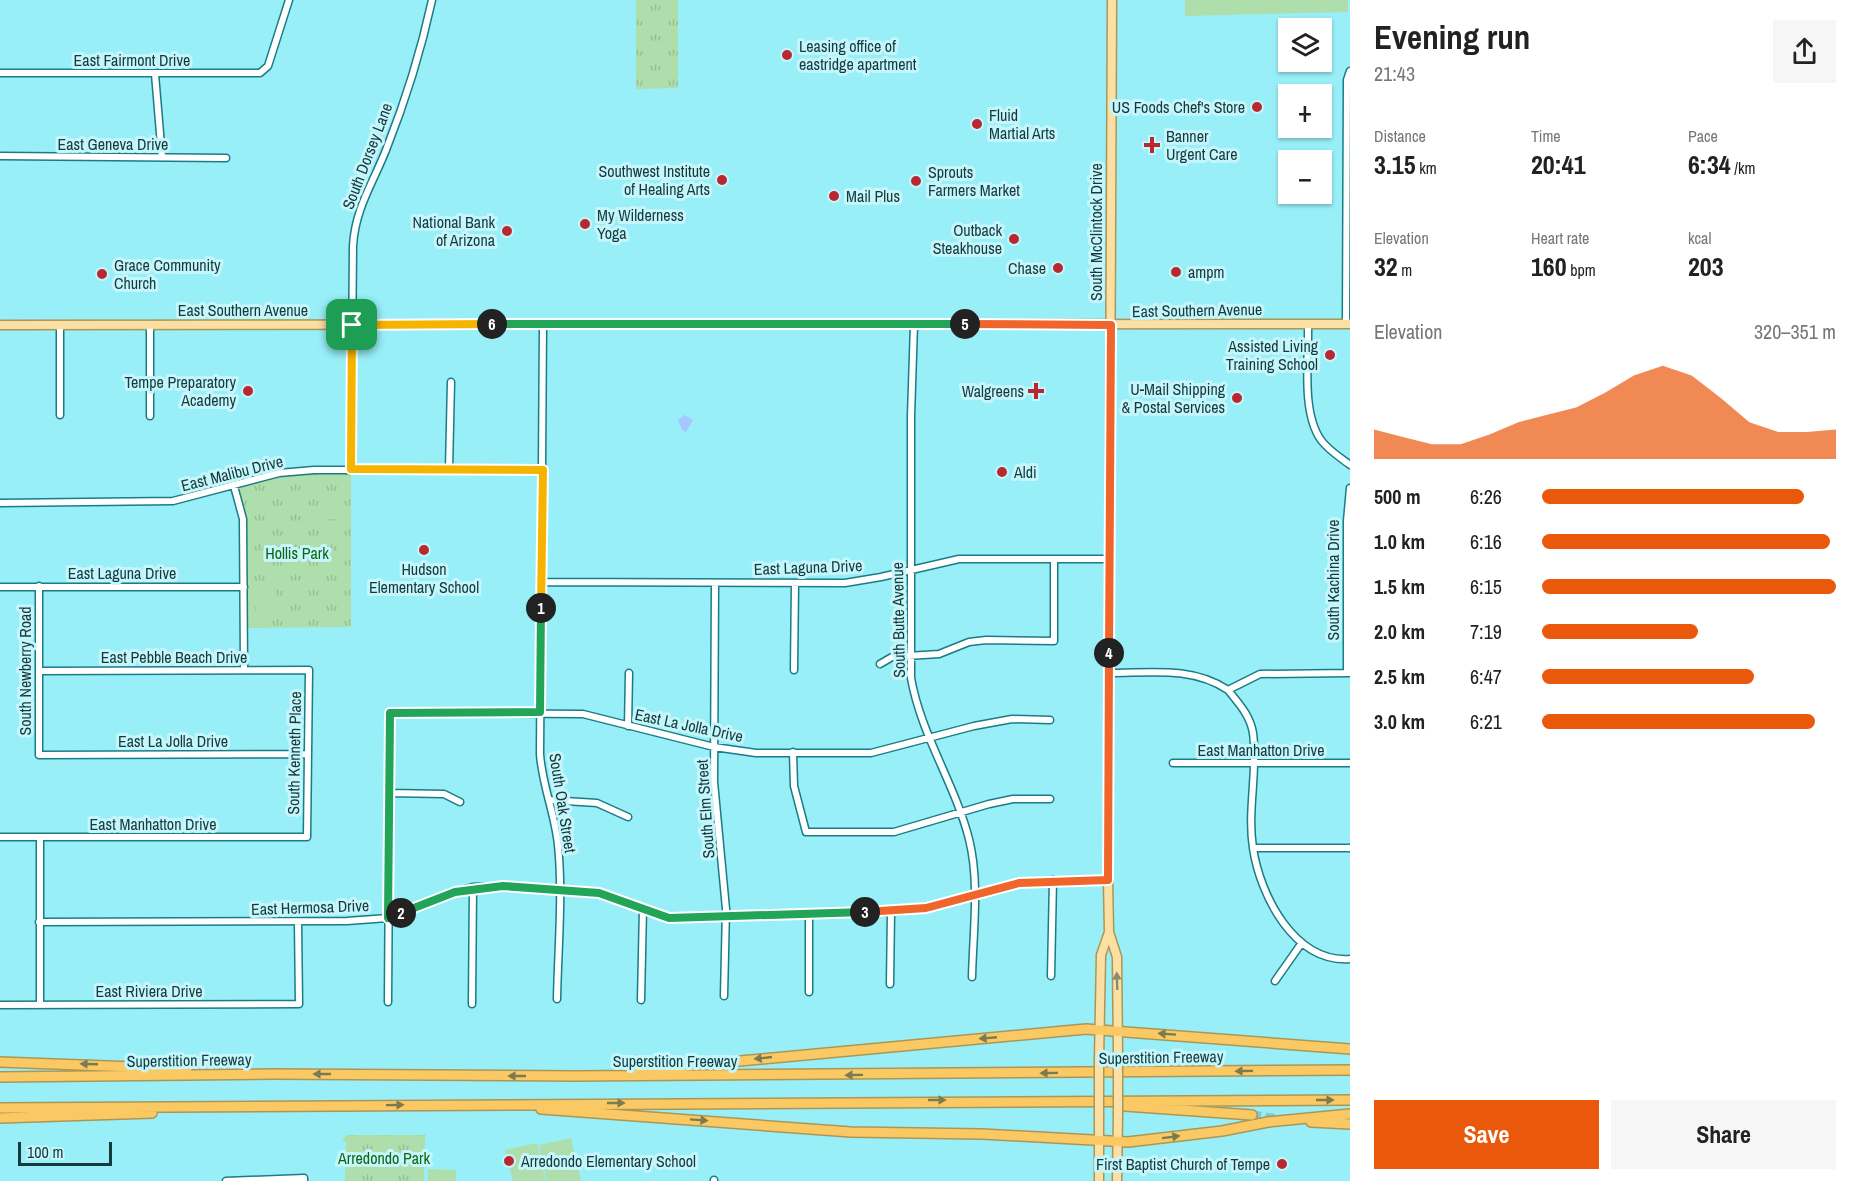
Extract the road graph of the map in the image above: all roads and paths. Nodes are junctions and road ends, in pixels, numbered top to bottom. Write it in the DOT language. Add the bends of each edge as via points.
graph roads {
  1 [pos="289,0"];
  2 [pos="432,0"];
  3 [pos="1112,0"];
  4 [pos="1350,71"];
  5 [pos="0,73"];
  6 [pos="155,74"];
  7 [pos="1348,140"];
  8 [pos="0,156"];
  9 [pos="162,157"];
  10 [pos="226,158"];
  11 [pos="543,324"];
  12 [pos="914,324"];
  13 [pos="1308,324"];
  14 [pos="1348,324"];
  15 [pos="150,325"];
  16 [pos="352,325"];
  17 [pos="1111,325"];
  18 [pos="0,326"];
  19 [pos="60,326"];
  20 [pos="451,382"];
  21 [pos="60,416"];
  22 [pos="150,416"];
  23 [pos="1350,465"];
  24 [pos="351,469"];
  25 [pos="449,469"];
  26 [pos="543,470"];
  27 [pos="234,486"];
  28 [pos="1350,488"];
  29 [pos="0,503"];
  30 [pos="1054,559"];
  31 [pos="1110,559"];
  32 [pos="910,569"];
  33 [pos="1348,578"];
  34 [pos="542,582"];
  35 [pos="715,583"];
  36 [pos="795,583"];
  37 [pos="39,586"];
  38 [pos="0,587"];
  39 [pos="244,587"];
  40 [pos="910,657"];
  41 [pos="880,664"];
  42 [pos="244,670"];
  43 [pos="309,670"];
  44 [pos="794,670"];
  45 [pos="39,671"];
  46 [pos="629,673"];
  47 [pos="1109,673"];
  48 [pos="1348,673"];
  49 [pos="1228,690"];
  50 [pos="540,712"];
  51 [pos="1050,720"];
  52 [pos="628,726"];
  53 [pos="929,739"];
  54 [pos="714,747"];
  55 [pos="793,752"];
  56 [pos="307,754"];
  57 [pos="39,755"];
  58 [pos="1173,763"];
  59 [pos="1252,763"];
  60 [pos="1350,763"];
  61 [pos="389,793"];
  62 [pos="1050,799"];
  63 [pos="549,800"];
  64 [pos="460,802"];
  65 [pos="960,813"];
  66 [pos="628,817"];
  67 [pos="0,837"];
  68 [pos="40,837"];
  69 [pos="307,837"];
  70 [pos="1253,848"];
  71 [pos="1350,848"];
  72 [pos="1053,880"];
  73 [pos="1108,880"];
  74 [pos="473,888"];
  75 [pos="559,888"];
  76 [pos="974,895"];
  77 [pos="643,908"];
  78 [pos="891,912"];
  79 [pos="809,913"];
  80 [pos="726,917"];
  81 [pos="388,918"];
  82 [pos="298,921"];
  83 [pos="39,922"];
  84 [pos="1109,932"];
  85 [pos="1301,944"];
  86 [pos="1350,959"];
  87 [pos="1051,976"];
  88 [pos="972,977"];
  89 [pos="1275,981"];
  90 [pos="890,984"];
  91 [pos="809,992"];
  92 [pos="724,996"];
  93 [pos="557,999"];
  94 [pos="641,1000"];
  95 [pos="388,1002"];
  96 [pos="472,1004"];
  97 [pos="0,1005"];
  98 [pos="40,1005"];
  99 [pos="1100,1030"];
  100 [pos="1118,1031"];
  101 [pos="1350,1049"];
  102 [pos="0,1062"];
  103 [pos="1350,1065"];
  104 [pos="1302,1070"];
  105 [pos="1350,1070"];
  106 [pos="273,1074"];
  107 [pos="575,1076"];
  108 [pos="0,1077"];
  109 [pos="994,1100"];
  110 [pos="1350,1100"];
  111 [pos="473,1104"];
  112 [pos="0,1107"];
  113 [pos="274,1107"];
  114 [pos="1350,1114"];
  115 [pos="1252,1115"];
  116 [pos="0,1118"];
  117 [pos="1311,1122"];
  118 [pos="1350,1124"];
  119 [pos="1099,1140"];
  120 [pos="1118,1141"];
  121 [pos="226,1180"];
  122 [pos="304,1180"];
  123 [pos="1099,1181"];
  124 [pos="1117,1181"];
  1 -- 6 [label="street, East Fairmont Drive" via="263,72"];
  2 -- 16 [label="street, South Dorsey Lane" via="422,44 387,147 357,217"];
  3 -- 17 [label="main road, South McClintock Drive"];
  4 -- 7 [label="street"];
  5 -- 6 [label="street, East Fairmont Drive"];
  6 -- 9 [label="street"];
  7 -- 14 [label="street"];
  8 -- 9 [label="street, East Geneva Drive"];
  9 -- 10 [label="street, East Geneva Drive"];
  11 -- 12 [label="main road, East Southern Avenue"];
  11 -- 16 [label="main road, East Southern Avenue"];
  11 -- 26 [label="street, South Oak Street"];
  12 -- 17 [label="main road, East Southern Avenue"];
  12 -- 32 [label="street, South Butte Avenue"];
  13 -- 14 [label="main road, East Southern Avenue"];
  13 -- 17 [label="main road, East Southern Avenue"];
  13 -- 23 [label="street" via="1309,409 1313,424 1322,441"];
  15 -- 16 [label="main road, East Southern Avenue"];
  15 -- 19 [label="main road, East Southern Avenue"];
  15 -- 22 [label="street"];
  16 -- 24 [label="street, South Dorsey Lane"];
  17 -- 31 [label="main road, South McClintock Drive"];
  18 -- 19 [label="main road, East Southern Avenue"];
  19 -- 21 [label="street"];
  20 -- 25 [label="street"];
  24 -- 25 [label="street, East Malibu Drive"];
  24 -- 27 [label="street, East Malibu Drive" via="279,473"];
  25 -- 26 [label="street, East Malibu Drive"];
  26 -- 34 [label="street, South Oak Street"];
  27 -- 29 [label="street, East Malibu Drive" via="173,501"];
  27 -- 39 [label="street" via="243,519"];
  28 -- 33 [label="street, South Kachina Drive"];
  30 -- 31 [label="street, East Laguna Drive"];
  30 -- 32 [label="street, East Laguna Drive" via="959,559"];
  30 -- 40 [label="street" via="1054,640 969,642 939,654"];
  31 -- 47 [label="main road, South McClintock Drive"];
  32 -- 36 [label="street, East Laguna Drive" via="845,583"];
  32 -- 40 [label="street, South Butte Avenue"];
  33 -- 48 [label="street, South Kachina Drive"];
  34 -- 35 [label="street, East Laguna Drive"];
  34 -- 50 [label="street, South Oak Street"];
  35 -- 36 [label="street, East Laguna Drive"];
  35 -- 54 [label="street, South Elm Street"];
  36 -- 44 [label="street"];
  37 -- 38 [label="street, East Laguna Drive"];
  37 -- 39 [label="street, East Laguna Drive"];
  37 -- 45 [label="street, South Newberry Road"];
  39 -- 42 [label="street"];
  40 -- 41 [label="street" via="892,657"];
  40 -- 53 [label="street, South Butte Avenue" via="915,699"];
  42 -- 43 [label="street, East Pebble Beach Drive"];
  42 -- 45 [label="street, East Pebble Beach Drive"];
  43 -- 56 [label="street, South Kenneth Place"];
  45 -- 57 [label="street, South Newberry Road"];
  46 -- 52 [label="street"];
  47 -- 49 [label="street" via="1184,673"];
  47 -- 73 [label="main road, South McClintock Drive"];
  48 -- 49 [label="street" via="1260,674"];
  49 -- 59 [label="street" via="1250,722"];
  50 -- 52 [label="street, East La Jolla Drive" via="583,714"];
  50 -- 61 [label="street, East La Jolla Drive" via="390,713"];
  50 -- 63 [label="street, South Oak Street" via="541,772"];
  51 -- 53 [label="street, East La Jolla Drive" via="1012,719"];
  52 -- 54 [label="street, East La Jolla Drive"];
  53 -- 55 [label="street, East La Jolla Drive" via="871,753"];
  53 -- 65 [label="street, South Butte Avenue"];
  54 -- 55 [label="street, East La Jolla Drive" via="756,753"];
  54 -- 80 [label="street, South Elm Street"];
  55 -- 65 [label="street" via="794,786 806,832 894,832"];
  56 -- 57 [label="street, East La Jolla Drive"];
  56 -- 69 [label="street, South Kenneth Place"];
  58 -- 59 [label="street, East Manhatton Drive"];
  59 -- 60 [label="street, East Manhatton Drive"];
  59 -- 70 [label="street"];
  61 -- 64 [label="street" via="444,794"];
  61 -- 81 [label="street"];
  62 -- 65 [label="street" via="1013,799"];
  63 -- 66 [label="street" via="597,803"];
  63 -- 75 [label="street, South Oak Street" via="556,825"];
  65 -- 76 [label="street, South Butte Avenue" via="969,838"];
  67 -- 68 [label="street, East Manhatton Drive"];
  68 -- 69 [label="street, East Manhatton Drive"];
  68 -- 83 [label="street"];
  70 -- 71 [label="street"];
  70 -- 85 [label="street" via="1271,900"];
  72 -- 73 [label="street, East Hermosa Drive"];
  72 -- 76 [label="street, East Hermosa Drive" via="1019,883"];
  72 -- 87 [label="street"];
  73 -- 84 [label="main road, South McClintock Drive"];
  74 -- 75 [label="street, East Hermosa Drive"];
  74 -- 81 [label="street, East Hermosa Drive"];
  74 -- 96 [label="street"];
  75 -- 77 [label="street, East Hermosa Drive" via="599,893"];
  75 -- 93 [label="street, South Oak Street"];
  76 -- 78 [label="street, East Hermosa Drive" via="926,908"];
  76 -- 88 [label="street, South Butte Avenue"];
  77 -- 80 [label="street, East Hermosa Drive" via="669,918"];
  77 -- 94 [label="street"];
  78 -- 79 [label="street, East Hermosa Drive"];
  78 -- 90 [label="street"];
  79 -- 80 [label="street, East Hermosa Drive"];
  79 -- 91 [label="street"];
  80 -- 92 [label="street, South Elm Street"];
  81 -- 82 [label="street, East Hermosa Drive"];
  81 -- 95 [label="street"];
  82 -- 83 [label="street, East Hermosa Drive"];
  82 -- 98 [label="street, East Riviera Drive" via="299,1004"];
  83 -- 98 [label="street"];
  84 -- 99 [label="main road, South McClintock Drive" via="1101,955"];
  100 -- 84 [label="main road, South McClintock Drive, one-way" via="1116,957"];
  85 -- 86 [label="street" via="1323,955"];
  85 -- 89 [label="street"];
  97 -- 98 [label="street, East Riviera Drive"];
  99 -- 100 [label="highway"];
  99 -- 107 [label="highway, one-way"];
  99 -- 119 [label="main road, South McClintock Drive, bridge"];
  101 -- 100 [label="highway, one-way"];
  100 -- 120 [label="main road, South McClintock Drive, bridge"];
  106 -- 102 [label="highway, one-way"];
  103 -- 104 [label="highway"];
  104 -- 105 [label="highway, Superstition Freeway"];
  104 -- 107 [label="highway, Superstition Freeway, one-way"];
  107 -- 106 [label="highway, Superstition Freeway, one-way"];
  106 -- 108 [label="highway, Superstition Freeway"];
  109 -- 110 [label="highway, one-way"];
  111 -- 109 [label="highway, one-way"];
  109 -- 115 [label="highway"];
  113 -- 111 [label="highway, one-way"];
  111 -- 119 [label="highway, one-way" via="851,1132"];
  112 -- 113 [label="highway"];
  113 -- 116 [label="highway"];
  120 -- 114 [label="highway, one-way"];
  117 -- 118 [label="highway"];
  119 -- 120 [label="highway"];
  119 -- 123 [label="main road, South McClintock Drive"];
  120 -- 124 [label="main road, South McClintock Drive"];
  121 -- 122 [label="street"];
}
